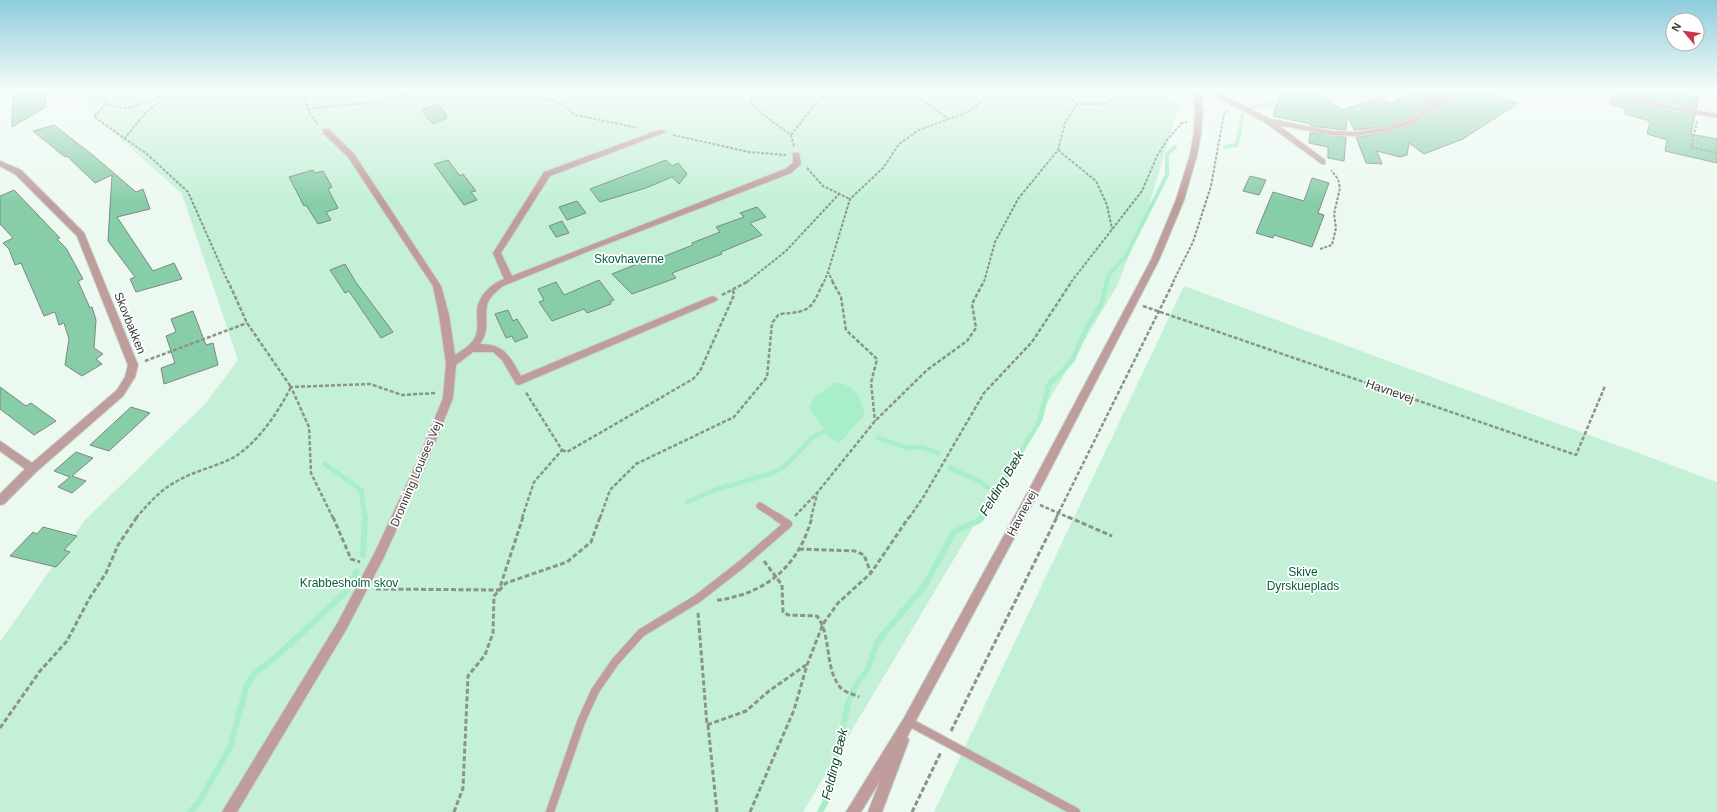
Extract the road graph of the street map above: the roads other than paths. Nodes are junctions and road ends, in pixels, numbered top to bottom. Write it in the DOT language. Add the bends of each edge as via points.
graph roads {
  1 [pos="1198,129"];
  2 [pos="1278,129"];
  3 [pos="1309,129"];
  4 [pos="1386,129"];
  5 [pos="326,131"];
  6 [pos="662,132"];
  7 [pos="796,155"];
  8 [pos="1322,162"];
  9 [pos="0,163"];
  10 [pos="509,280"];
  11 [pos="713,299"];
  12 [pos="470,349"];
  13 [pos="451,363"];
  14 [pos="0,445"];
  15 [pos="32,470"];
  16 [pos="0,501"];
  17 [pos="760,506"];
  18 [pos="909,722"];
  19 [pos="229,812"];
  20 [pos="550,812"];
  21 [pos="854,812"];
  22 [pos="875,812"];
  23 [pos="1076,812"];
  1 -- 18 [label="street, Havnevej" via="1187,180 1173,220 1134,303"];
  2 -- 8 [label="street"];
  3 -- 4 [label="street" via="1354,134"];
  5 -- 13 [label="street, Dronning Louises Vej" via="351,156 437,286"];
  6 -- 10 [label="street" via="547,174 497,253"];
  7 -- 10 [label="street" via="797,164 788,171"];
  9 -- 15 [label="street, Skovbakken" via="18,172 82,235 133,365 130,378 120,393"];
  10 -- 12 [label="street" via="493,290 485,299 481,307 481,333"];
  11 -- 12 [label="street" via="519,381 498,349 484,346"];
  12 -- 13 [label="street"];
  13 -- 19 [label="street, Dronning Louises Vej" via="448,398 375,564 342,626"];
  14 -- 15 [label="street"];
  15 -- 16 [label="street, Skovbakken"];
  17 -- 20 [label="lane" via="788,524 697,599 641,633 615,662 596,691 581,722"];
  18 -- 21 [label="street, Havnevej" via="864,791"];
  18 -- 22 [label="street, Havnevej"];
  18 -- 23 [label="lane"];
}
